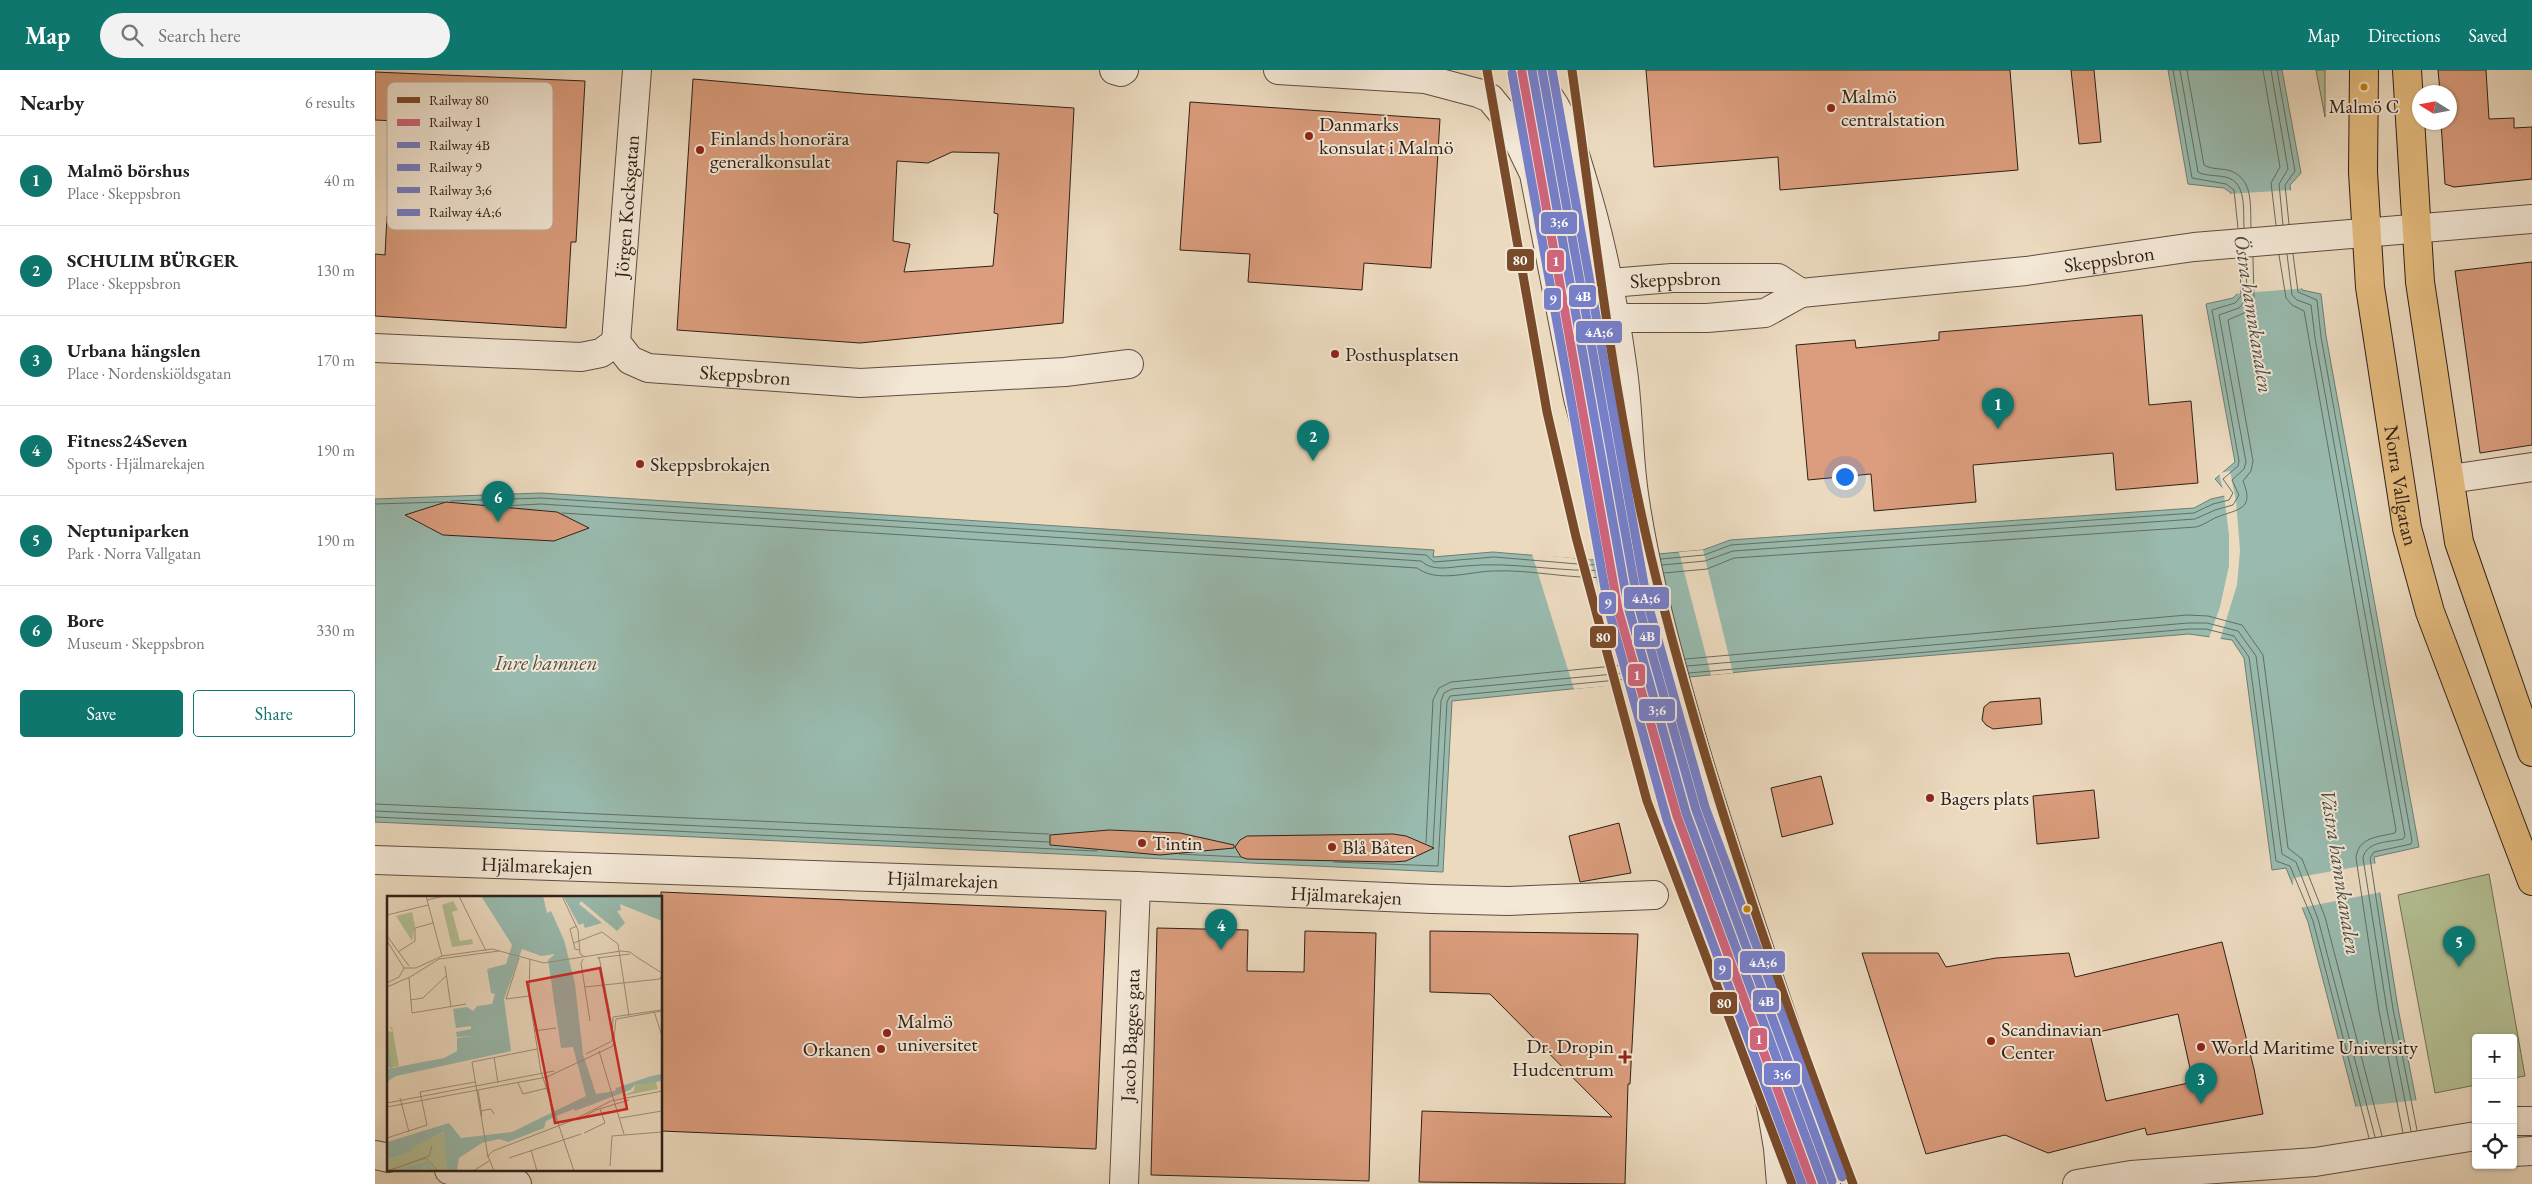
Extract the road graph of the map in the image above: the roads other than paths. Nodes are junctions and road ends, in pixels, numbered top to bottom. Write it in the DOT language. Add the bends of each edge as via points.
graph roads {
  1 [pos="637,70"];
  2 [pos="1114,70"];
  3 [pos="1124,70"];
  4 [pos="1278,70"];
  5 [pos="1524,70"];
  6 [pos="2364,70"];
  7 [pos="2407,70"];
  8 [pos="2532,219"];
  9 [pos="2416,229"];
  10 [pos="2366,234"];
  11 [pos="1610,283"];
  12 [pos="1801,293"];
  13 [pos="1560,306"];
  14 [pos="1614,318"];
  15 [pos="616,342"];
  16 [pos="375,348"];
  17 [pos="1129,364"];
  18 [pos="2532,467"];
  19 [pos="2450,479"];
  20 [pos="1632,555"];
  21 [pos="1665,682"];
  22 [pos="2532,752"];
  23 [pos="375,860"];
  24 [pos="2532,881"];
  25 [pos="1136,886"];
  26 [pos="1654,895"];
  27 [pos="2532,1120"];
  28 [pos="2517,1121"];
  29 [pos="2472,1137"];
  30 [pos="2517,1152"];
  31 [pos="2532,1152"];
  32 [pos="459,1172"];
  33 [pos="2317,1173"];
  34 [pos="517,1184"];
  35 [pos="1124,1184"];
  36 [pos="1781,1184"];
  37 [pos="1826,1184"];
  38 [pos="2077,1184"];
  1 -- 15 [label="street, Jörgen Kocksgatan"];
  2 -- 3 [label="street"];
  4 -- 13 [label="street" via="1425,80 1489,98 1508,120 1535,174"];
  5 -- 11 [label="street" via="1538,81 1557,105 1585,188"];
  6 -- 10 [label="main road, Norra Vallgatan"];
  7 -- 9 [label="main road"];
  8 -- 9 [label="street, Skeppsbron"];
  9 -- 10 [label="street, Skeppsbron"];
  9 -- 19 [label="main road" via="2420,282"];
  10 -- 12 [label="street, Skeppsbron" via="2194,247 2017,272"];
  10 -- 24 [label="main road, Norra Vallgatan" via="2370,287 2393,440 2417,570"];
  11 -- 12 [label="street, Skeppsbron" via="1681,278 1778,278"];
  11 -- 13 [label="street, Skeppsbron" via="1580,293"];
  11 -- 14 [label="street"];
  12 -- 14 [label="street, Skeppsbron" via="1765,313 1707,318"];
  13 -- 14 [label="street, Skeppsbron" via="1587,315"];
  13 -- 20 [label="street" via="1573,377"];
  14 -- 20 [label="street" via="1623,372 1634,499"];
  15 -- 16 [label="street" via="601,353 581,357"];
  15 -- 17 [label="street, Skeppsbron" via="631,360 648,368 860,383 1065,372"];
  18 -- 19 [label="street"];
  19 -- 22 [label="main road" via="2459,542"];
  20 -- 21 [label="street"];
  21 -- 36 [label="street" via="1758,1029"];
  21 -- 37 [label="street" via="1797,1062 1815,1123"];
  23 -- 25 [label="street, Hjälmarekajen"];
  25 -- 26 [label="street, Hjälmarekajen" via="1508,901"];
  25 -- 35 [label="street, Jacob Bagges gata"];
  27 -- 28 [label="street"];
  29 -- 33 [label="street" via="2354,1154"];
  30 -- 31 [label="street"];
  32 -- 34 [label="street"];
  33 -- 38 [label="street" via="2124,1176"];
}
